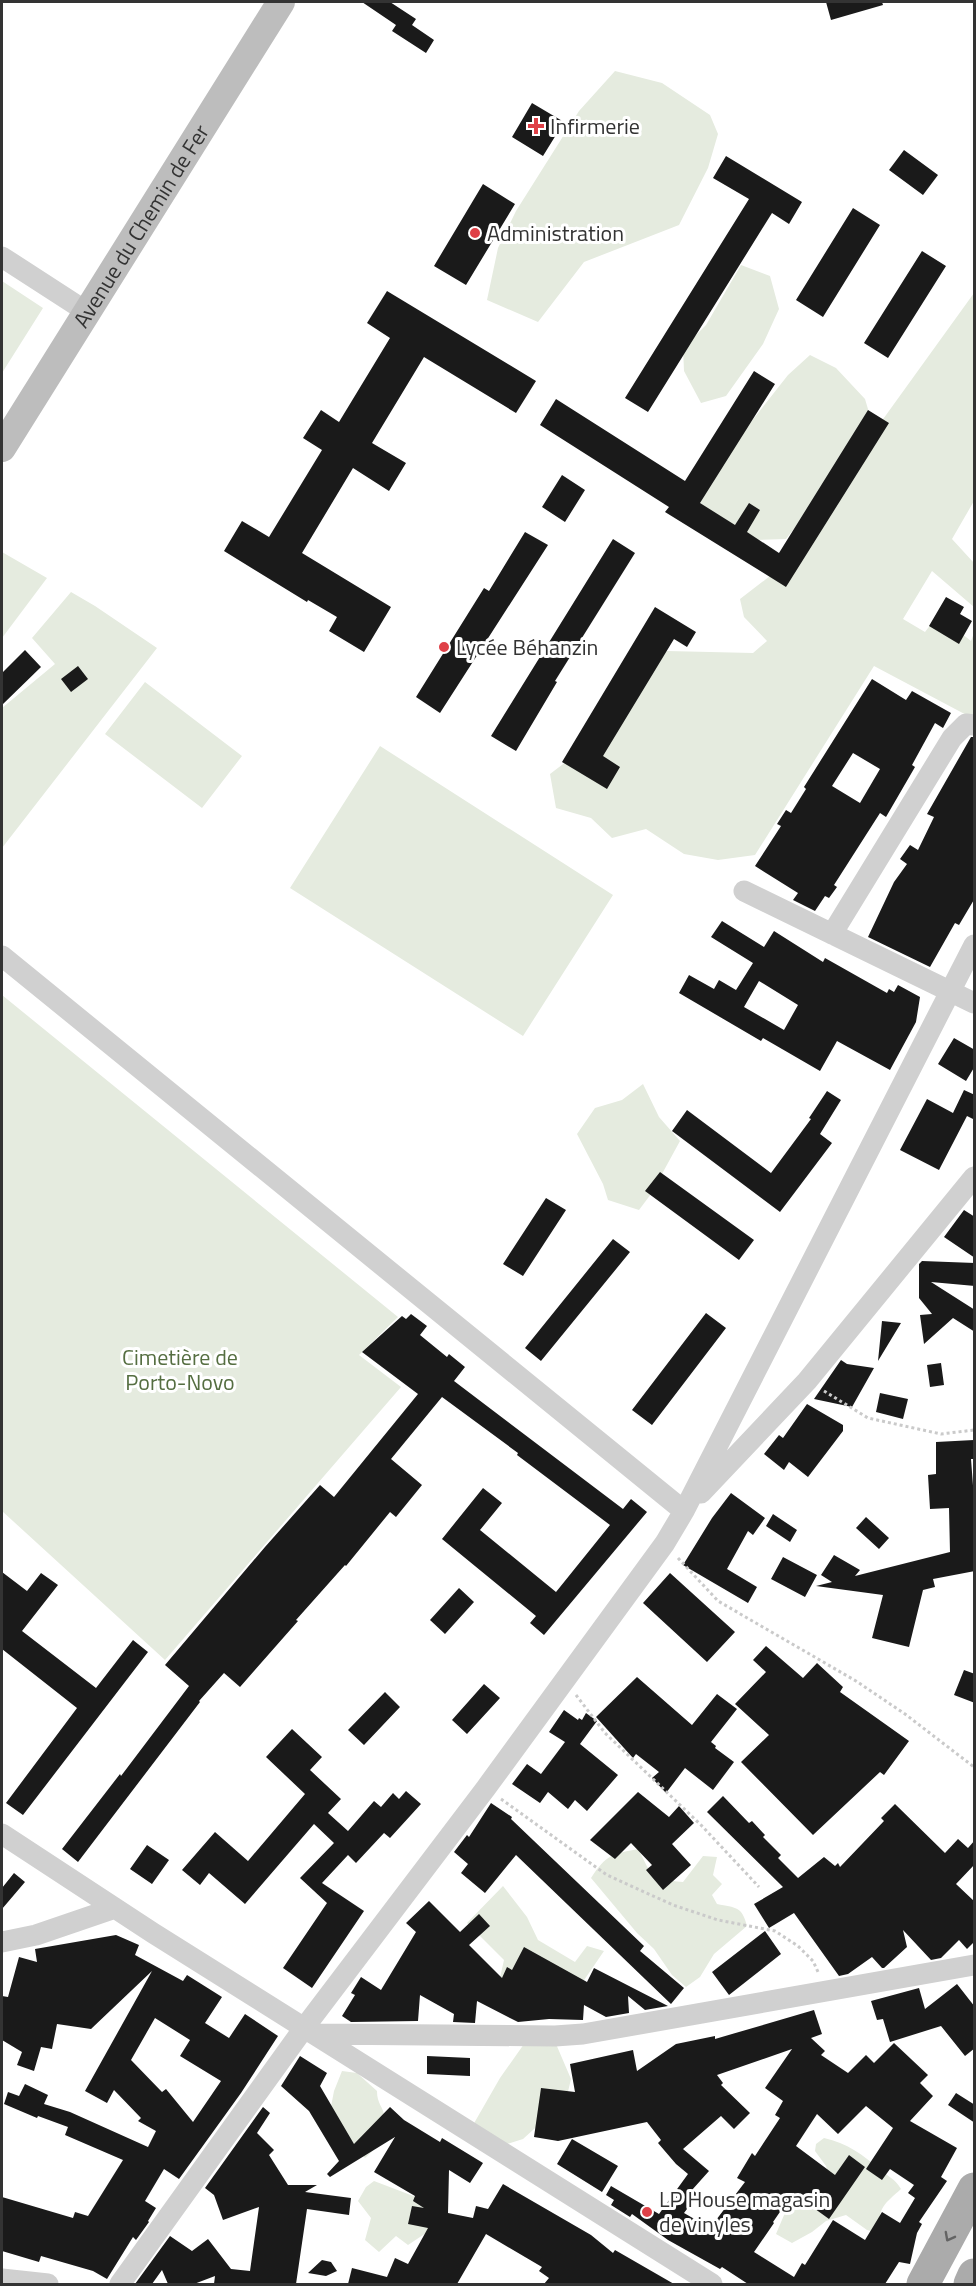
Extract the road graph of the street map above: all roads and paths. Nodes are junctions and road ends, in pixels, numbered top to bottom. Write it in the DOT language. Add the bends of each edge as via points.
graph roads {
  1 [pos="281,2"];
  2 [pos="2,257"];
  3 [pos="87,312"];
  4 [pos="2,448"];
  5 [pos="975,725"];
  6 [pos="744,891"];
  7 [pos="832,934"];
  8 [pos="975,945"];
  9 [pos="2,956"];
  10 [pos="949,993"];
  11 [pos="975,1003"];
  12 [pos="975,1177"];
  13 [pos="807,1381"];
  14 [pos="975,1430"];
  15 [pos="684,1511"];
  16 [pos="665,1544"];
  17 [pos="565,1681"];
  18 [pos="975,1767"];
  19 [pos="486,1788"];
  20 [pos="2,1834"];
  21 [pos="759,1887"];
  22 [pos="115,1908"];
  23 [pos="2,1942"];
  24 [pos="975,1965"];
  25 [pos="828,1992"];
  26 [pos="309,2031"];
  27 [pos="975,2189"];
  28 [pos="975,2275"];
  29 [pos="2,2279"];
  30 [pos="48,2284"];
  31 [pos="120,2284"];
  32 [pos="712,2284"];
  33 [pos="923,2284"];
  34 [pos="970,2284"];
  1 -- 3 [label="street, Avenue du Chemin de Fer"];
  2 -- 3 [label="street"];
  3 -- 4 [label="street, Avenue du Chemin de Fer"];
  5 -- 7 [label="street" via="966,724 952,738"];
  6 -- 7 [label="street"];
  7 -- 10 [label="street"];
  8 -- 10 [label="street"];
  9 -- 15 [label="street"];
  10 -- 11 [label="street"];
  10 -- 15 [label="street"];
  12 -- 13 [label="street"];
  13 -- 14 [label="path" via="868,1418 941,1434"];
  13 -- 15 [label="street"];
  15 -- 16 [label="street"];
  16 -- 17 [label="street"];
  16 -- 18 [label="path" via="718,1601 856,1681"];
  17 -- 19 [label="street"];
  17 -- 21 [label="path" via="605,1733"];
  19 -- 25 [label="path" via="608,1875 673,1905 775,1931 813,1961"];
  19 -- 26 [label="street"];
  20 -- 22 [label="street"];
  22 -- 23 [label="street" via="36,1935"];
  22 -- 26 [label="street"];
  24 -- 25 [label="street"];
  25 -- 26 [label="street" via="584,2034"];
  26 -- 31 [label="street"];
  26 -- 32 [label="street"];
  27 -- 33 [label="main road, one-way"];
  28 -- 34 [label="main road"];
  29 -- 30 [label="street"];
}
